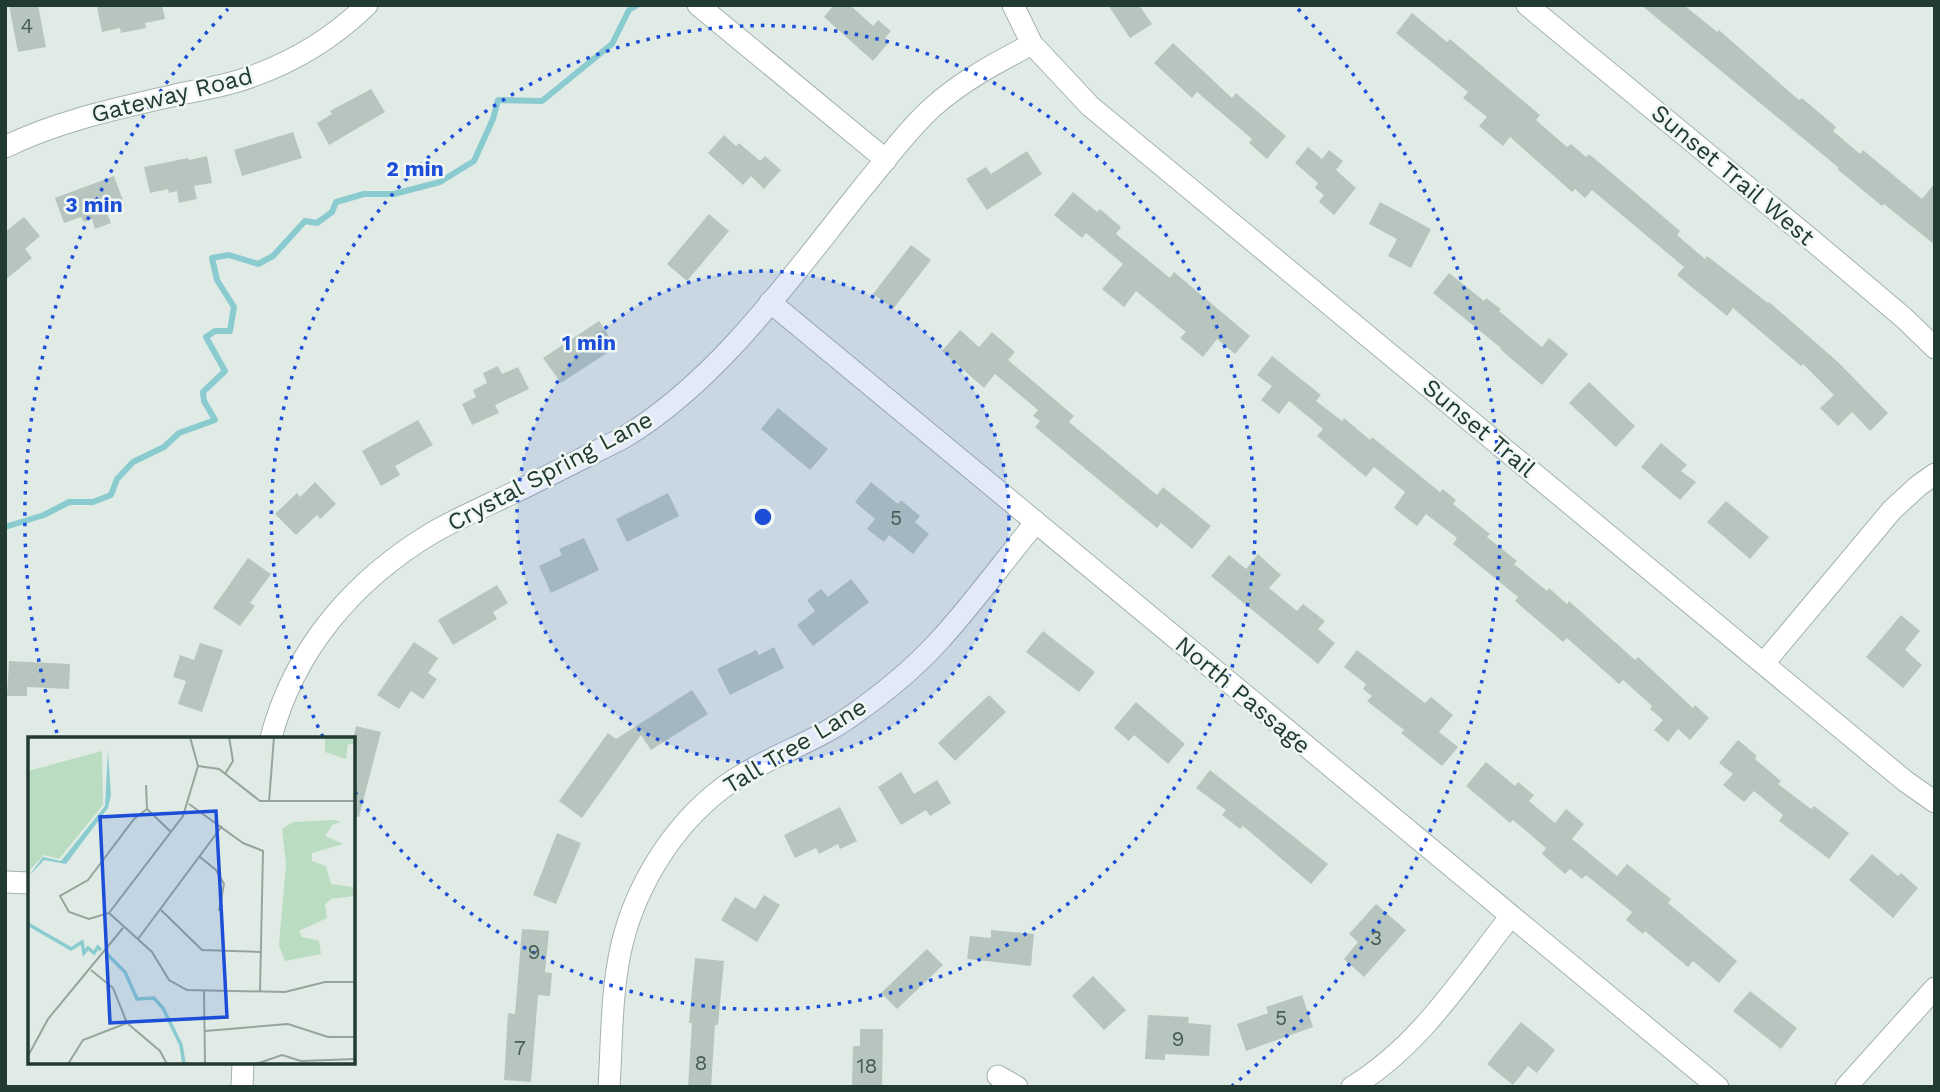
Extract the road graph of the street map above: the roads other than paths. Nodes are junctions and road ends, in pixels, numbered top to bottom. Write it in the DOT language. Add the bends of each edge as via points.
graph roads {
  1 [pos="367,5"];
  2 [pos="698,5"];
  3 [pos="1013,5"];
  4 [pos="1527,5"];
  5 [pos="1032,44"];
  6 [pos="5,147"];
  7 [pos="886,160"];
  8 [pos="770,302"];
  9 [pos="1935,348"];
  10 [pos="1935,474"];
  11 [pos="1036,522"];
  12 [pos="1764,663"];
  13 [pos="271,737"];
  14 [pos="1935,802"];
  15 [pos="5,882"];
  16 [pos="28,883"];
  17 [pos="1510,917"];
  18 [pos="1935,988"];
  19 [pos="243,1064"];
  20 [pos="998,1076"];
  21 [pos="242,1087"];
  22 [pos="609,1087"];
  23 [pos="1017,1087"];
  24 [pos="1352,1087"];
  25 [pos="1718,1087"];
  26 [pos="1846,1087"];
  1 -- 6 [label="street, Gateway Road" via="327,40 271,69 237,82 66,122"];
  2 -- 7 [label="street"];
  3 -- 5 [label="street"];
  4 -- 9 [label="street, Sunset Trail West"];
  5 -- 7 [label="street, Crystal Spring Lane" via="956,88 931,108"];
  5 -- 12 [label="street, Sunset Trail" via="1090,106"];
  7 -- 8 [label="street, Crystal Spring Lane"];
  8 -- 11 [label="street, North Passage"];
  8 -- 13 [label="street, Crystal Spring Lane" via="711,369 648,423 435,532 374,574 347,598 324,628 291,685"];
  10 -- 12 [label="street" via="1892,510"];
  11 -- 17 [label="street, North Passage"];
  11 -- 22 [label="street, Tall Tree Lane" via="940,640 908,671 821,737 757,766 719,790 661,855 639,894 621,947"];
  12 -- 14 [label="street, Sunset Trail"];
  15 -- 16 [label="street"];
  17 -- 24 [label="street" via="1416,1036"];
  17 -- 25 [label="street, North Passage"];
  18 -- 26 [label="street"];
  19 -- 21 [label="street"];
  20 -- 23 [label="street"];
}
